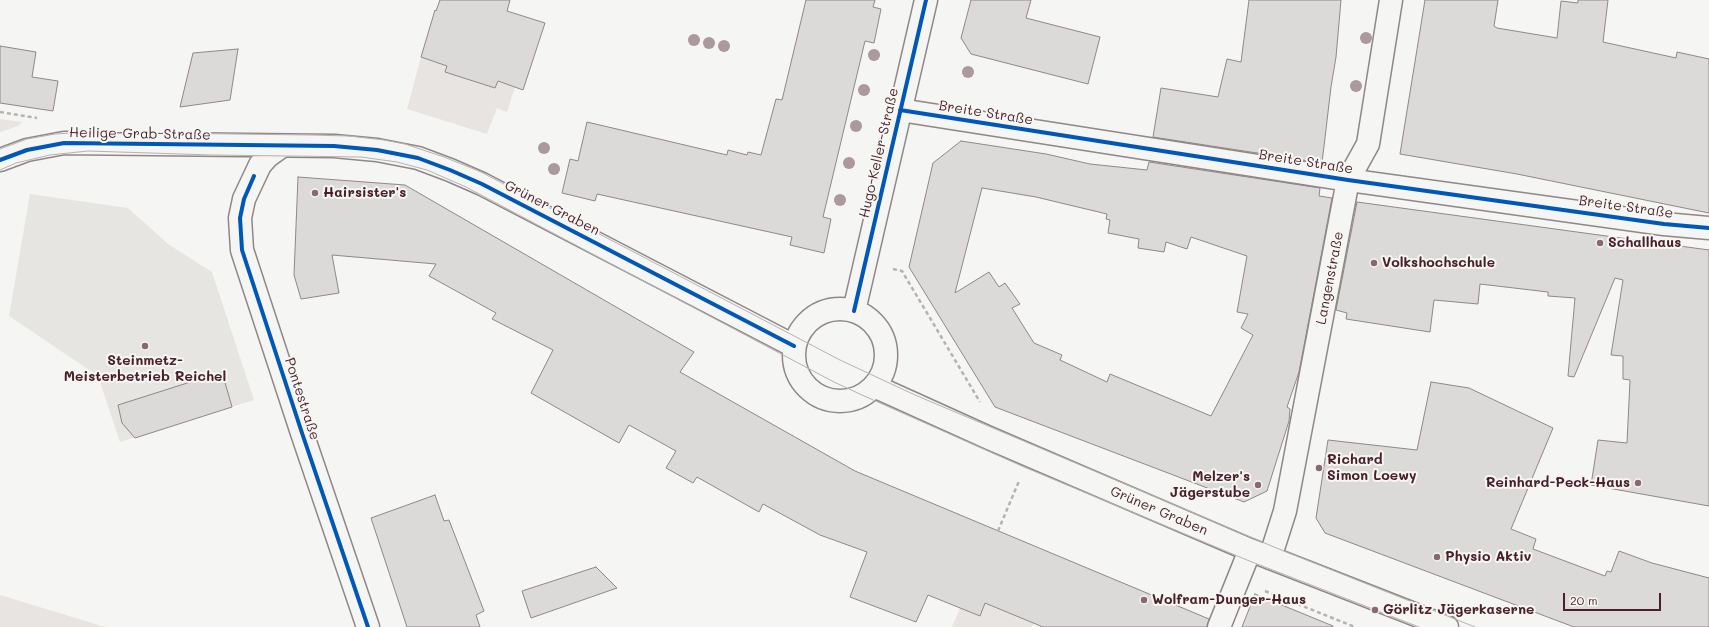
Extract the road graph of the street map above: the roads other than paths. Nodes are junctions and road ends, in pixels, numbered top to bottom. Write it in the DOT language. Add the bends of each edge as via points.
graph roads {
  1 [pos="926,0"];
  2 [pos="1391,0"];
  3 [pos="900,110"];
  4 [pos="282,146"];
  5 [pos="0,160"];
  6 [pos="1348,180"];
  7 [pos="1709,228"];
  8 [pos="854,311"];
  9 [pos="794,346"];
  10 [pos="874,386"];
  11 [pos="1250,550"];
  12 [pos="1270,558"];
  13 [pos="368,627"];
  14 [pos="1219,627"];
  15 [pos="1447,627"];
  1 -- 3 [label="street, Hugo-Keller-Straße"];
  2 -- 6 [label="street, Langenstraße" via="1368,144"];
  3 -- 6 [label="street, Breite Straße"];
  3 -- 8 [label="street, Hugo-Keller-Straße"];
  4 -- 5 [label="street, Heilige-Grab-Straße" via="64,143 28,150"];
  4 -- 9 [label="street, Grüner Graben" via="334,146 377,150 418,158 450,170 482,184"];
  4 -- 13 [label="street, Pontestraße" via="260,165 244,199 240,218 242,250"];
  6 -- 7 [label="street, Breite Straße"];
  6 -- 12 [label="street, Langenstraße" via="1285,512"];
  8 -- 9 [label="street" via="843,308 820,312 802,327"];
  8 -- 10 [label="street" via="876,326 883,338 885,366"];
  9 -- 10 [label="street" via="794,360 800,380 810,391 823,399 843,402 853,400"];
  10 -- 11 [label="street, Grüner Graben"];
  11 -- 12 [label="street, Grüner Graben"];
  11 -- 14 [label="street"];
  12 -- 15 [label="street, Grüner Graben"];
}
